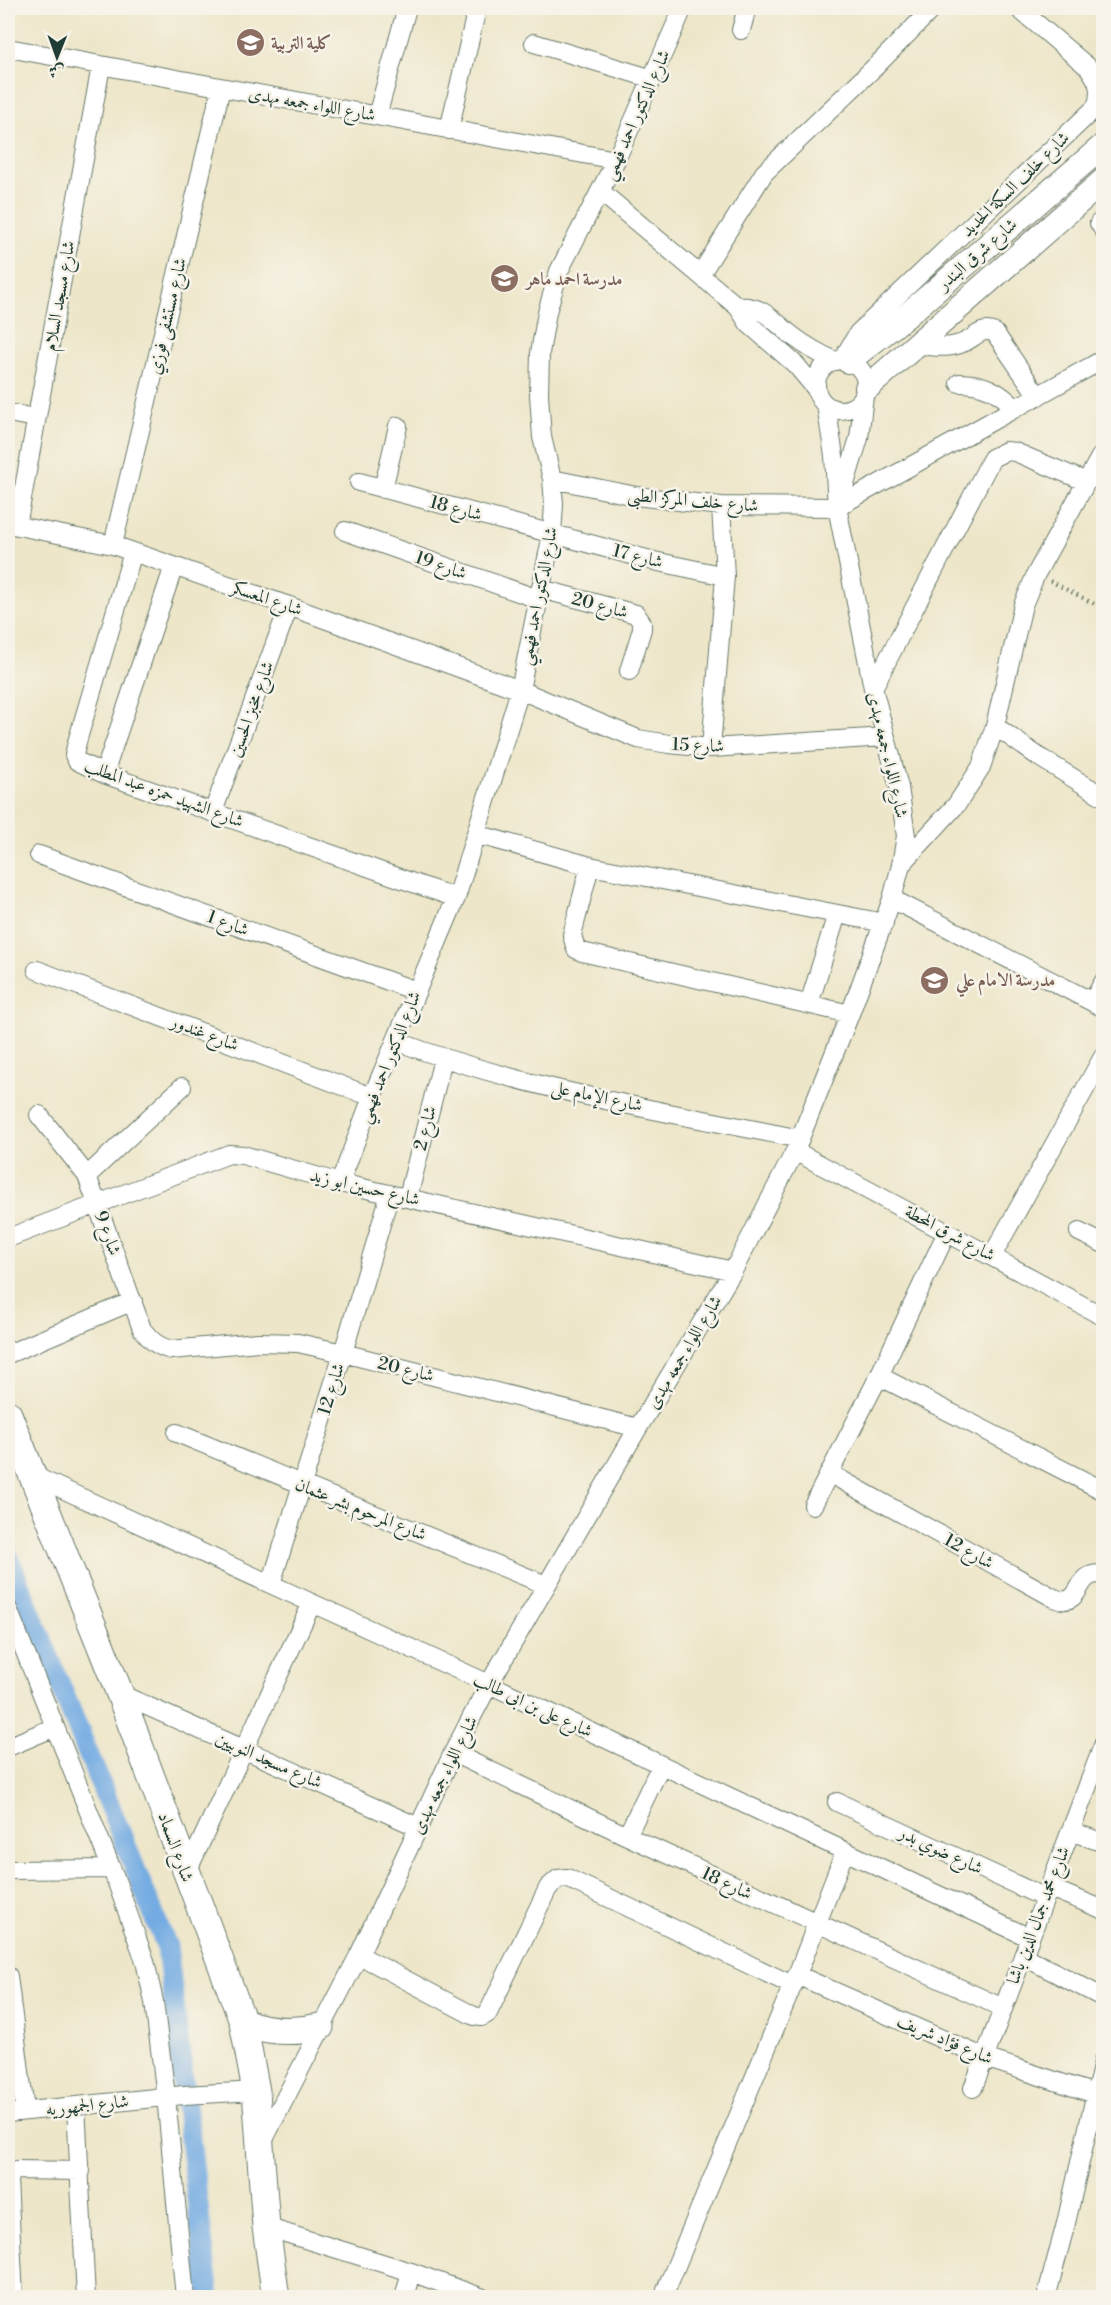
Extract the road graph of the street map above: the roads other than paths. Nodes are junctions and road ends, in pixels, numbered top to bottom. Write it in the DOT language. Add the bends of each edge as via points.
graph roads {
  1 [pos="407,8"];
  2 [pos="477,8"];
  3 [pos="683,8"];
  4 [pos="747,8"];
  5 [pos="933,8"];
  6 [pos="1018,8"];
  7 [pos="741,30"];
  8 [pos="534,43"];
  9 [pos="8,48"];
  10 [pos="101,66"];
  11 [pos="653,79"];
  12 [pos="221,88"];
  13 [pos="378,116"];
  14 [pos="449,130"];
  15 [pos="1104,145"];
  16 [pos="616,160"];
  17 [pos="1104,180"];
  18 [pos="601,192"];
  19 [pos="700,275"];
  20 [pos="738,307"];
  21 [pos="917,344"];
  22 [pos="1104,359"];
  23 [pos="842,360"];
  24 [pos="959,383"];
  25 [pos="865,392"];
  26 [pos="1038,396"];
  27 [pos="821,398"];
  28 [pos="1015,408"];
  29 [pos="8,413"];
  30 [pos="36,418"];
  31 [pos="398,426"];
  32 [pos="1101,457"];
  33 [pos="552,479"];
  34 [pos="359,482"];
  35 [pos="1086,482"];
  36 [pos="383,489"];
  37 [pos="722,506"];
  38 [pos="837,507"];
  39 [pos="12,525"];
  40 [pos="345,531"];
  41 [pos="552,534"];
  42 [pos="113,545"];
  43 [pos="133,552"];
  44 [pos="174,566"];
  45 [pos="725,576"];
  46 [pos="539,594"];
  47 [pos="289,606"];
  48 [pos="629,671"];
  49 [pos="873,688"];
  50 [pos="520,690"];
  51 [pos="995,726"];
  52 [pos="886,737"];
  53 [pos="711,748"];
  54 [pos="104,774"];
  55 [pos="1104,797"];
  56 [pos="213,812"];
  57 [pos="476,834"];
  58 [pos="39,855"];
  59 [pos="901,865"];
  60 [pos="590,866"];
  61 [pos="456,898"];
  62 [pos="892,899"];
  63 [pos="837,914"];
  64 [pos="884,923"];
  65 [pos="37,970"];
  66 [pos="1104,981"];
  67 [pos="416,992"];
  68 [pos="809,1004"];
  69 [pos="1098,1005"];
  70 [pos="850,1014"];
  71 [pos="396,1041"];
  72 [pos="1104,1055"];
  73 [pos="443,1059"];
  74 [pos="182,1087"];
  75 [pos="372,1096"];
  76 [pos="39,1115"];
  77 [pos="798,1145"];
  78 [pos="87,1176"];
  79 [pos="340,1183"];
  80 [pos="390,1194"];
  81 [pos="408,1197"];
  82 [pos="98,1204"];
  83 [pos="947,1232"];
  84 [pos="1079,1232"];
  85 [pos="8,1238"];
  86 [pos="1104,1244"];
  87 [pos="992,1256"];
  88 [pos="733,1271"];
  89 [pos="134,1301"];
  90 [pos="1104,1317"];
  91 [pos="171,1350"];
  92 [pos="343,1353"];
  93 [pos="8,1354"];
  94 [pos="879,1376"];
  95 [pos="8,1414"];
  96 [pos="638,1428"];
  97 [pos="177,1433"];
  98 [pos="829,1473"];
  99 [pos="34,1476"];
  100 [pos="302,1485"];
  101 [pos="1104,1491"];
  102 [pos="813,1505"];
  103 [pos="1104,1575"];
  104 [pos="271,1584"];
  105 [pos="546,1585"];
  106 [pos="312,1603"];
  107 [pos="8,1609"];
  108 [pos="489,1684"];
  109 [pos="120,1694"];
  110 [pos="55,1727"];
  111 [pos="1104,1743"];
  112 [pos="8,1747"];
  113 [pos="244,1748"];
  114 [pos="453,1753"];
  115 [pos="661,1765"];
  116 [pos="837,1802"];
  117 [pos="418,1827"];
  118 [pos="1070,1831"];
  119 [pos="627,1836"];
  120 [pos="1104,1843"];
  121 [pos="845,1851"];
  122 [pos="111,1869"];
  123 [pos="8,1870"];
  124 [pos="186,1874"];
  125 [pos="1047,1893"];
  126 [pos="1104,1910"];
  127 [pos="817,1924"];
  128 [pos="1030,1938"];
  129 [pos="359,1955"];
  130 [pos="1023,1956"];
  131 [pos="8,1976"];
  132 [pos="795,1980"];
  133 [pos="9,1995"];
  134 [pos="1104,1998"];
  135 [pos="1003,2008"];
  136 [pos="243,2022"];
  137 [pos="320,2027"];
  138 [pos="985,2058"];
  139 [pos="1104,2058"];
  140 [pos="973,2088"];
  141 [pos="256,2091"];
  142 [pos="1095,2094"];
  143 [pos="175,2096"];
  144 [pos="76,2106"];
  145 [pos="16,2112"];
  146 [pos="260,2146"];
  147 [pos="81,2171"];
  148 [pos="266,2227"];
  149 [pos="411,2272"];
  150 [pos="14,2298"];
  151 [pos="86,2298"];
  152 [pos="185,2298"];
  153 [pos="276,2298"];
  154 [pos="404,2298"];
  155 [pos="483,2298"];
  156 [pos="667,2298"];
  157 [pos="1046,2298"];
  1 -- 13 [label="street"];
  2 -- 14 [label="street"];
  3 -- 11 [label="street, شارع الدكتور احمد فهمي"];
  4 -- 7 [label="street"];
  5 -- 19 [label="street" via="764,173"];
  6 -- 23 [label="street, شارع خلف السكة الحديد" via="1095,76 1099,86 1096,107 858,333"];
  8 -- 11 [label="street"];
  9 -- 10 [label="street, شارع اللواء جمعه مهدى"];
  10 -- 12 [label="street, شارع اللواء جمعه مهدى"];
  10 -- 30 [label="street, شارع مسجد السلام"];
  11 -- 16 [label="street, شارع الدكتور احمد فهمي"];
  12 -- 13 [label="street, شارع اللواء جمعه مهدى"];
  12 -- 42 [label="street, شارع مستشفى فوزي"];
  13 -- 14 [label="street, شارع اللواء جمعه مهدى"];
  14 -- 16 [label="street, شارع اللواء جمعه مهدى"];
  15 -- 23 [label="main road, شارع شرق البندر" via="906,316"];
  16 -- 18 [label="street, شارع الدكتور احمد فهمي"];
  17 -- 21 [label="main road, شارع شرق البندر"];
  18 -- 19 [label="street"];
  18 -- 33 [label="street, شارع الدكتور احمد فهمي" via="559,271 547,312 540,353 539,395 542,438"];
  19 -- 20 [label="street"];
  20 -- 23 [label="street" via="762,310 794,337"];
  20 -- 27 [label="street" via="749,324 796,365"];
  21 -- 25 [label="main road, شارع شرق البندر"];
  21 -- 26 [label="street" via="952,346 964,344 981,332 995,333"];
  22 -- 26 [label="street"];
  23 -- 25 [label="street" via="862,371"];
  23 -- 27 [label="street" via="826,365 820,372 816,381"];
  24 -- 28 [label="street" via="986,387"];
  25 -- 27 [label="street" via="859,403 843,410"];
  25 -- 38 [label="street" via="854,459"];
  26 -- 28 [label="street"];
  27 -- 38 [label="street, شارع اللواء جمعه مهدى" via="834,456"];
  28 -- 38 [label="street"];
  29 -- 30 [label="street"];
  30 -- 39 [label="street, شارع مسجد السلام"];
  31 -- 36 [label="street"];
  32 -- 35 [label="street"];
  33 -- 37 [label="street, شارع خلف المركز الطبى" via="636,496"];
  33 -- 41 [label="street, شارع الدكتور احمد فهمي"];
  34 -- 36 [label="street, شارع 18"];
  35 -- 49 [label="street" via="1015,453 1005,451 992,458"];
  35 -- 51 [label="street" via="1036,574 1021,615"];
  36 -- 41 [label="street, شارع 18"];
  37 -- 38 [label="street, شارع خلف المركز الطبى"];
  37 -- 45 [label="street"];
  38 -- 49 [label="street, شارع اللواء جمعه مهدى"];
  39 -- 42 [label="street, شارع المعسكر"];
  40 -- 46 [label="street, شارع 19"];
  41 -- 45 [label="street, شارع 17"];
  41 -- 46 [label="street, شارع الدكتور احمد فهمي"];
  42 -- 43 [label="street, شارع المعسكر"];
  43 -- 44 [label="street, شارع المعسكر"];
  43 -- 54 [label="street, شارع الشهيد حمزه عبد المطلب" via="74,755 77,762"];
  44 -- 47 [label="street, شارع المعسكر"];
  44 -- 54 [label="street"];
  45 -- 53 [label="street"];
  46 -- 48 [label="street, شارع 20" via="636,615 642,629"];
  46 -- 50 [label="street, شارع الدكتور احمد فهمي"];
  47 -- 50 [label="street, شارع المعسكر"];
  47 -- 56 [label="street, شارع مخبز الحسين"];
  49 -- 52 [label="street, شارع اللواء جمعه مهدى"];
  50 -- 53 [label="street, شارع 15" via="638,739"];
  50 -- 57 [label="street, شارع الدكتور احمد فهمي"];
  51 -- 55 [label="street"];
  51 -- 59 [label="street" via="981,767 957,804"];
  52 -- 53 [label="street, شارع 15"];
  52 -- 59 [label="street, شارع اللواء جمعه مهدى" via="906,836"];
  54 -- 56 [label="street, شارع الشهيد حمزه عبد المطلب"];
  56 -- 61 [label="street, شارع الشهيد حمزه عبد المطلب"];
  57 -- 60 [label="street"];
  57 -- 61 [label="street, شارع الدكتور احمد فهمي"];
  58 -- 67 [label="street, شارع 1"];
  59 -- 62 [label="street, شارع اللواء جمعه مهدى"];
  60 -- 63 [label="street"];
  60 -- 68 [label="street" via="572,935 576,949"];
  61 -- 67 [label="street, شارع الدكتور احمد فهمي"];
  62 -- 64 [label="street, شارع اللواء جمعه مهدى"];
  62 -- 69 [label="street"];
  63 -- 64 [label="street"];
  63 -- 68 [label="street"];
  64 -- 70 [label="street, شارع اللواء جمعه مهدى"];
  65 -- 75 [label="street, شارع غندور"];
  66 -- 69 [label="street"];
  67 -- 71 [label="street, شارع الدكتور احمد فهمي"];
  68 -- 70 [label="street"];
  70 -- 77 [label="street, شارع اللواء جمعه مهدى"];
  71 -- 73 [label="street, شارع الإمام على"];
  71 -- 75 [label="street, شارع الدكتور احمد فهمي"];
  72 -- 87 [label="street"];
  73 -- 77 [label="street, شارع الإمام على"];
  73 -- 81 [label="street, شارع 2"];
  74 -- 78 [label="street"];
  75 -- 79 [label="street, شارع الدكتور احمد فهمي"];
  76 -- 78 [label="street, شارع 9"];
  77 -- 83 [label="street, شارع شرق المحطة"];
  77 -- 88 [label="street, شارع اللواء جمعه مهدى"];
  78 -- 82 [label="street, شارع 9"];
  79 -- 80 [label="street, شارع حسين ابو زيد"];
  79 -- 82 [label="street, شارع حسين ابو زيد" via="229,1154"];
  80 -- 81 [label="street, شارع حسين ابو زيد"];
  80 -- 92 [label="street, شارع 12"];
  81 -- 88 [label="street, شارع حسين ابو زيد"];
  82 -- 85 [label="street, شارع حسين ابو زيد"];
  82 -- 89 [label="street, شارع 9"];
  83 -- 87 [label="street, شارع شرق المحطة"];
  83 -- 94 [label="street"];
  84 -- 86 [label="street"];
  87 -- 90 [label="street, شارع شرق المحطة"];
  88 -- 96 [label="street, شارع اللواء جمعه مهدى"];
  89 -- 91 [label="street, شارع 9" via="142,1329 151,1341"];
  89 -- 93 [label="street"];
  91 -- 92 [label="street, شارع 20" via="258,1342 297,1343"];
  92 -- 96 [label="street, شارع 20"];
  92 -- 100 [label="street, شارع 12"];
  94 -- 98 [label="street"];
  94 -- 101 [label="street"];
  95 -- 99 [label="highway, شارع السماد"];
  96 -- 105 [label="street, شارع اللواء جمعه مهدى"];
  97 -- 100 [label="street, شارع المرحوم بشر عثمان"];
  98 -- 102 [label="street"];
  98 -- 103 [label="street, شارع 12" via="1062,1601 1077,1594 1083,1580 1095,1574"];
  99 -- 104 [label="street, شارع على بن ابى طالب"];
  99 -- 109 [label="highway, شارع السماد"];
  100 -- 104 [label="street, شارع 12"];
  100 -- 105 [label="street, شارع المرحوم بشر عثمان"];
  104 -- 106 [label="street, شارع على بن ابى طالب"];
  105 -- 108 [label="street, شارع اللواء جمعه مهدى"];
  106 -- 108 [label="street, شارع على بن ابى طالب"];
  106 -- 113 [label="street"];
  107 -- 110 [label="street"];
  108 -- 114 [label="street, شارع اللواء جمعه مهدى"];
  108 -- 115 [label="street, شارع على بن ابى طالب"];
  109 -- 113 [label="street, شارع مسجد النوبيين"];
  109 -- 124 [label="highway, شارع السماد"];
  110 -- 112 [label="street"];
  110 -- 122 [label="street"];
  111 -- 118 [label="street, شارع محمد جمال الدين باشا"];
  113 -- 117 [label="street, شارع مسجد النوبيين"];
  113 -- 124 [label="street"];
  114 -- 117 [label="street, شارع اللواء جمعه مهدى"];
  114 -- 119 [label="street, شارع 18"];
  115 -- 119 [label="street"];
  115 -- 121 [label="street, شارع على بن ابى طالب"];
  116 -- 125 [label="street, شارع ضوي بدر"];
  117 -- 129 [label="street, شارع اللواء جمعه مهدى"];
  118 -- 120 [label="street"];
  118 -- 125 [label="street, شارع محمد جمال الدين باشا"];
  119 -- 127 [label="street, شارع 18"];
  121 -- 127 [label="street"];
  121 -- 128 [label="street, شارع على بن ابى طالب"];
  122 -- 123 [label="street"];
  122 -- 143 [label="street" via="145,1961"];
  124 -- 136 [label="highway, شارع السماد"];
  125 -- 126 [label="street, شارع ضوي بدر"];
  125 -- 128 [label="street, شارع محمد جمال الدين باشا"];
  127 -- 132 [label="street"];
  127 -- 135 [label="street, شارع 18"];
  128 -- 130 [label="street, شارع محمد جمال الدين باشا"];
  129 -- 132 [label="street, شارع فؤاد شريف" via="478,2018 484,2017 548,1888 558,1879 567,1878"];
  129 -- 137 [label="street, شارع اللواء جمعه مهدى"];
  130 -- 134 [label="street"];
  130 -- 135 [label="street, شارع محمد جمال الدين باشا"];
  131 -- 133 [label="street"];
  132 -- 138 [label="street, شارع فؤاد شريف"];
  132 -- 156 [label="street" via="666,2290"];
  133 -- 145 [label="street"];
  135 -- 138 [label="street, شارع محمد جمال الدين باشا"];
  136 -- 137 [label="highway" via="289,2032"];
  136 -- 141 [label="highway, شارع السماد"];
  137 -- 146 [label="street, شارع اللواء جمعه مهدى"];
  138 -- 140 [label="street, شارع محمد جمال الدين باشا"];
  138 -- 142 [label="street, شارع فؤاد شريف"];
  139 -- 142 [label="street"];
  141 -- 143 [label="street, شارع الجمهوريه"];
  141 -- 146 [label="highway, شارع السماد"];
  142 -- 157 [label="street"];
  143 -- 144 [label="street, شارع الجمهوريه"];
  143 -- 152 [label="street"];
  144 -- 145 [label="street, شارع الجمهوريه"];
  144 -- 147 [label="street"];
  146 -- 148 [label="highway, شارع السماد"];
  147 -- 150 [label="street" via="11,2172 8,2178"];
  147 -- 151 [label="street"];
  148 -- 149 [label="street"];
  148 -- 153 [label="highway, شارع السماد"];
  149 -- 154 [label="street"];
  149 -- 155 [label="street"];
}
